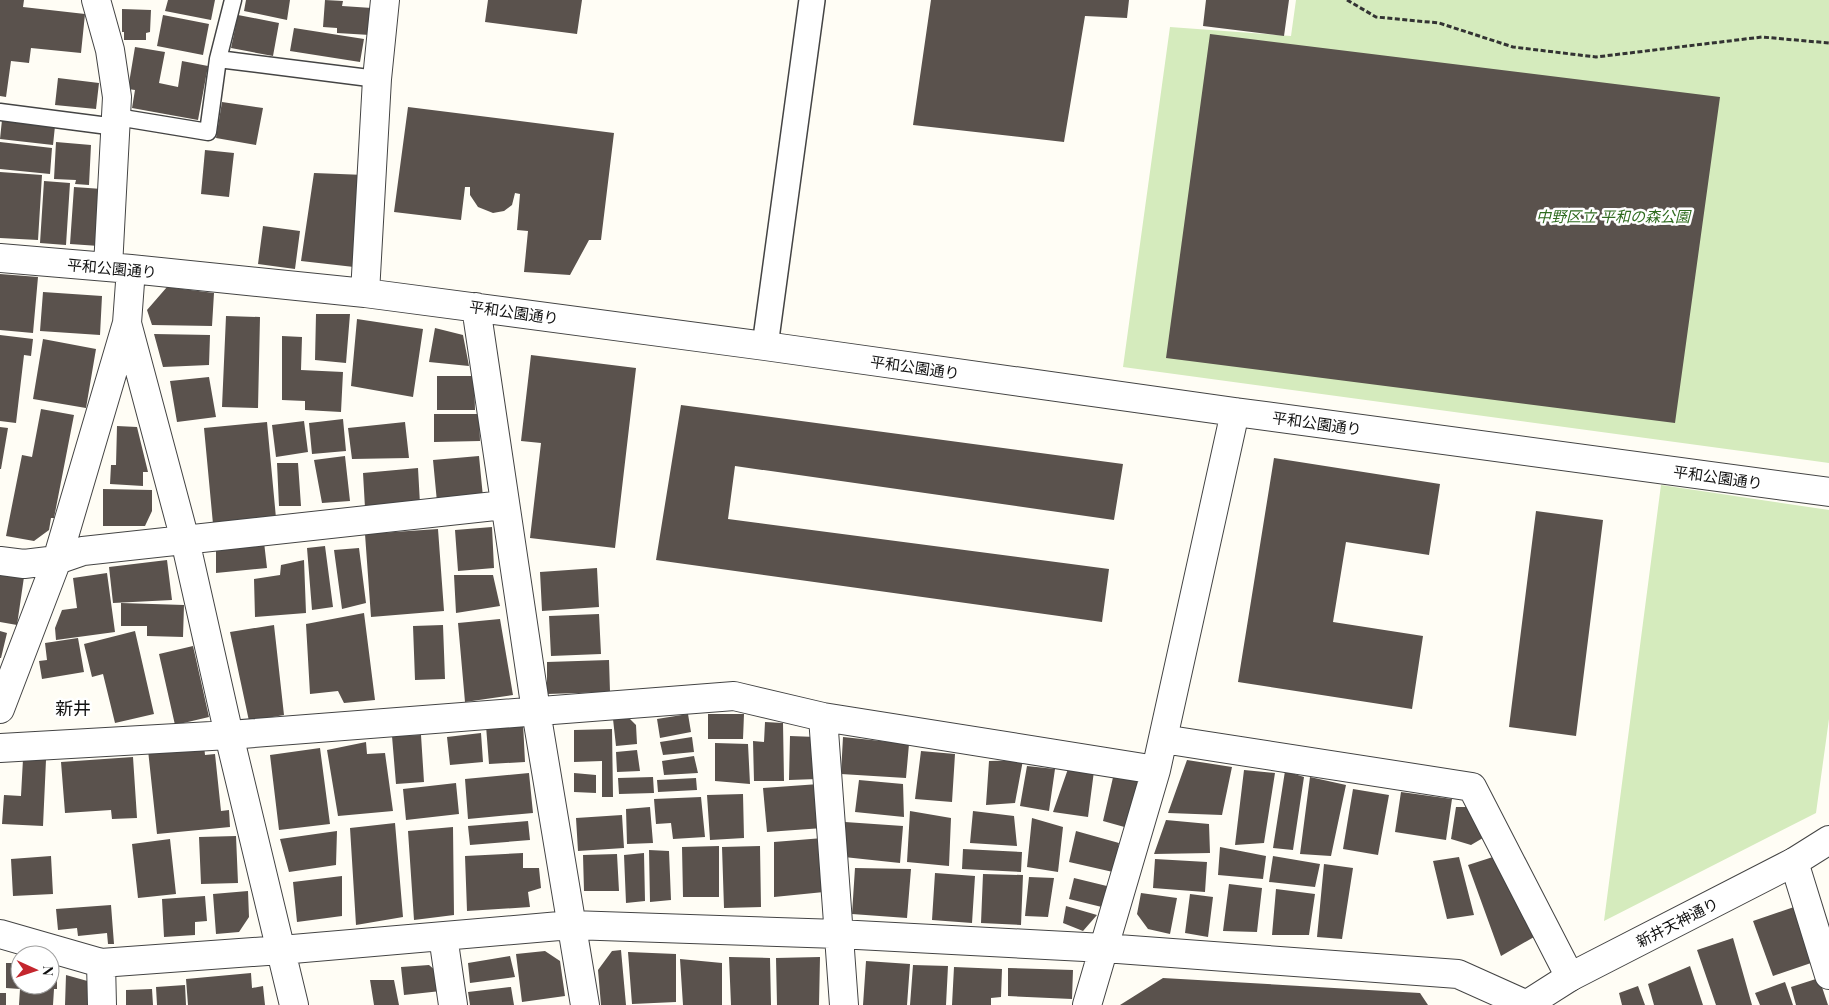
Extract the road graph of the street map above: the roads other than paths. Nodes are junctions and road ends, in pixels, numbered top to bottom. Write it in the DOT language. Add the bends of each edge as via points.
graph roads {
  1 [pos="96,0"];
  2 [pos="233,0"];
  3 [pos="386,0"];
  4 [pos="812,0"];
  5 [pos="218,59"];
  6 [pos="377,79"];
  7 [pos="0,112"];
  8 [pos="116,122"];
  9 [pos="0,258"];
  10 [pos="119,268"];
  11 [pos="365,293"];
  12 [pos="476,307"];
  13 [pos="127,323"];
  14 [pos="765,346"];
  15 [pos="1235,412"];
  16 [pos="1829,492"];
  17 [pos="504,505"];
  18 [pos="185,540"];
  19 [pos="57,560"];
  20 [pos="0,561"];
  21 [pos="0,709"];
  22 [pos="536,711"];
  23 [pos="823,717"];
  24 [pos="229,735"];
  25 [pos="1163,740"];
  26 [pos="0,748"];
  27 [pos="1156,770"];
  28 [pos="1829,840"];
  29 [pos="1794,862"];
  30 [pos="571,925"];
  31 [pos="0,934"];
  32 [pos="838,934"];
  33 [pos="443,936"];
  34 [pos="1104,948"];
  35 [pos="281,950"];
  36 [pos="102,963"];
  37 [pos="1829,975"];
  38 [pos="1570,977"];
  39 [pos="102,1005"];
  40 [pos="294,1005"];
  41 [pos="453,1005"];
  42 [pos="585,1005"];
  43 [pos="844,1005"];
  44 [pos="1086,1005"];
  45 [pos="1527,1005"];
  1 -- 8 [label="street" via="110,50 117,97"];
  2 -- 5 [label="lane"];
  3 -- 6 [label="street"];
  4 -- 14 [label="street"];
  5 -- 6 [label="lane"];
  5 -- 8 [label="lane" via="208,132"];
  6 -- 11 [label="street"];
  7 -- 8 [label="lane"];
  8 -- 10 [label="street"];
  9 -- 10 [label="street, 平和公園通り"];
  10 -- 11 [label="street, 平和公園通り"];
  10 -- 13 [label="street"];
  11 -- 12 [label="street, 平和公園通り"];
  12 -- 14 [label="street, 平和公園通り"];
  12 -- 17 [label="street"];
  13 -- 18 [label="street"];
  13 -- 19 [label="street"];
  14 -- 15 [label="street, 平和公園通り"];
  15 -- 16 [label="street, 平和公園通り"];
  15 -- 25 [label="street"];
  17 -- 18 [label="street"];
  17 -- 22 [label="street"];
  18 -- 19 [label="street" via="83,550"];
  18 -- 24 [label="street"];
  19 -- 20 [label="street" via="24,564"];
  19 -- 21 [label="street"];
  22 -- 23 [label="street" via="734,696"];
  22 -- 24 [label="street"];
  22 -- 30 [label="street"];
  23 -- 27 [label="street"];
  23 -- 32 [label="street"];
  24 -- 26 [label="street"];
  24 -- 35 [label="street"];
  25 -- 27 [label="street"];
  25 -- 38 [label="street" via="1472,787"];
  27 -- 34 [label="street"];
  28 -- 29 [label="street, 新井天神通り"];
  29 -- 37 [label="street"];
  29 -- 38 [label="street, 新井天神通り"];
  30 -- 32 [label="street"];
  30 -- 33 [label="street"];
  30 -- 42 [label="street"];
  31 -- 36 [label="street"];
  32 -- 34 [label="street"];
  32 -- 43 [label="street"];
  33 -- 35 [label="street"];
  33 -- 41 [label="street"];
  34 -- 44 [label="street"];
  34 -- 45 [label="street" via="1458,974"];
  35 -- 36 [label="street"];
  35 -- 40 [label="street"];
  36 -- 39 [label="street"];
  38 -- 45 [label="street, 新井天神通り"];
}
